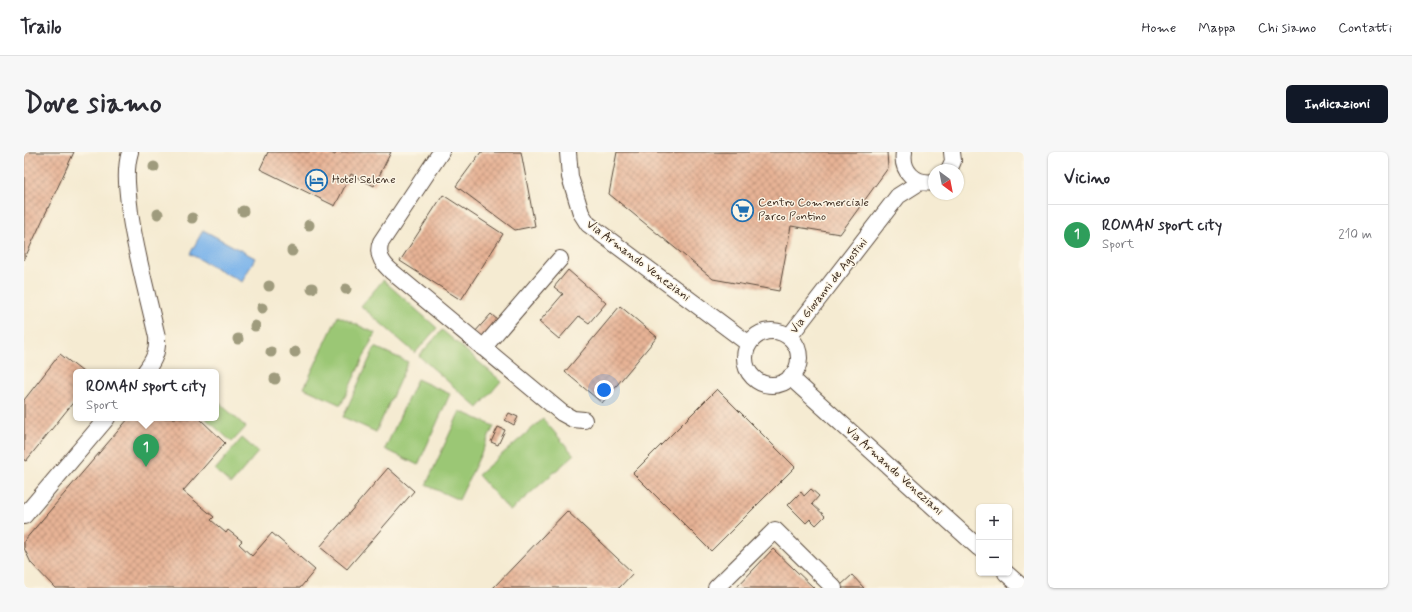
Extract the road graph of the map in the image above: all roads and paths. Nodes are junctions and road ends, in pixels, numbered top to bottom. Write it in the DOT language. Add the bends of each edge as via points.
graph roads {
  1 [pos="130,152"];
  2 [pos="441,152"];
  3 [pos="568,152"];
  4 [pos="952,152"];
  5 [pos="904,160"];
  6 [pos="952,164"];
  7 [pos="927,182"];
  8 [pos="898,196"];
  9 [pos="560,259"];
  10 [pos="789,337"];
  11 [pos="749,344"];
  12 [pos="484,348"];
  13 [pos="147,369"];
  14 [pos="790,377"];
  15 [pos="584,420"];
  16 [pos="104,421"];
  17 [pos="24,516"];
  18 [pos="976,545"];
  19 [pos="1009,576"];
  20 [pos="716,588"];
  21 [pos="834,588"];
  22 [pos="1023,588"];
  1 -- 13 [label="street" via="127,175 132,222 158,345 155,359"];
  2 -- 12 [label="street" via="381,242 379,254 385,266"];
  3 -- 11 [label="street, Via Armando Veneziani" via="570,177 581,212 588,224"];
  4 -- 6 [label="street"];
  5 -- 7 [label="street" via="909,174"];
  5 -- 8 [label="street, Via Giovanni de Agostini"];
  7 -- 8 [label="street, Via Giovanni de Agostini"];
  8 -- 10 [label="street, Via Giovanni de Agostini"];
  9 -- 12 [label="street"];
  10 -- 11 [label="street" via="768,331 755,337"];
  10 -- 14 [label="street" via="795,344 799,357 796,370"];
  11 -- 14 [label="street" via="745,353 746,366 754,378 773,385"];
  12 -- 15 [label="street" via="562,413 573,419"];
  14 -- 18 [label="street, Via Armando Veneziani"];
  16 -- 17 [label="street"];
  19 -- 22 [label="street"];
  20 -- 21 [label="street" via="775,530"];
}
